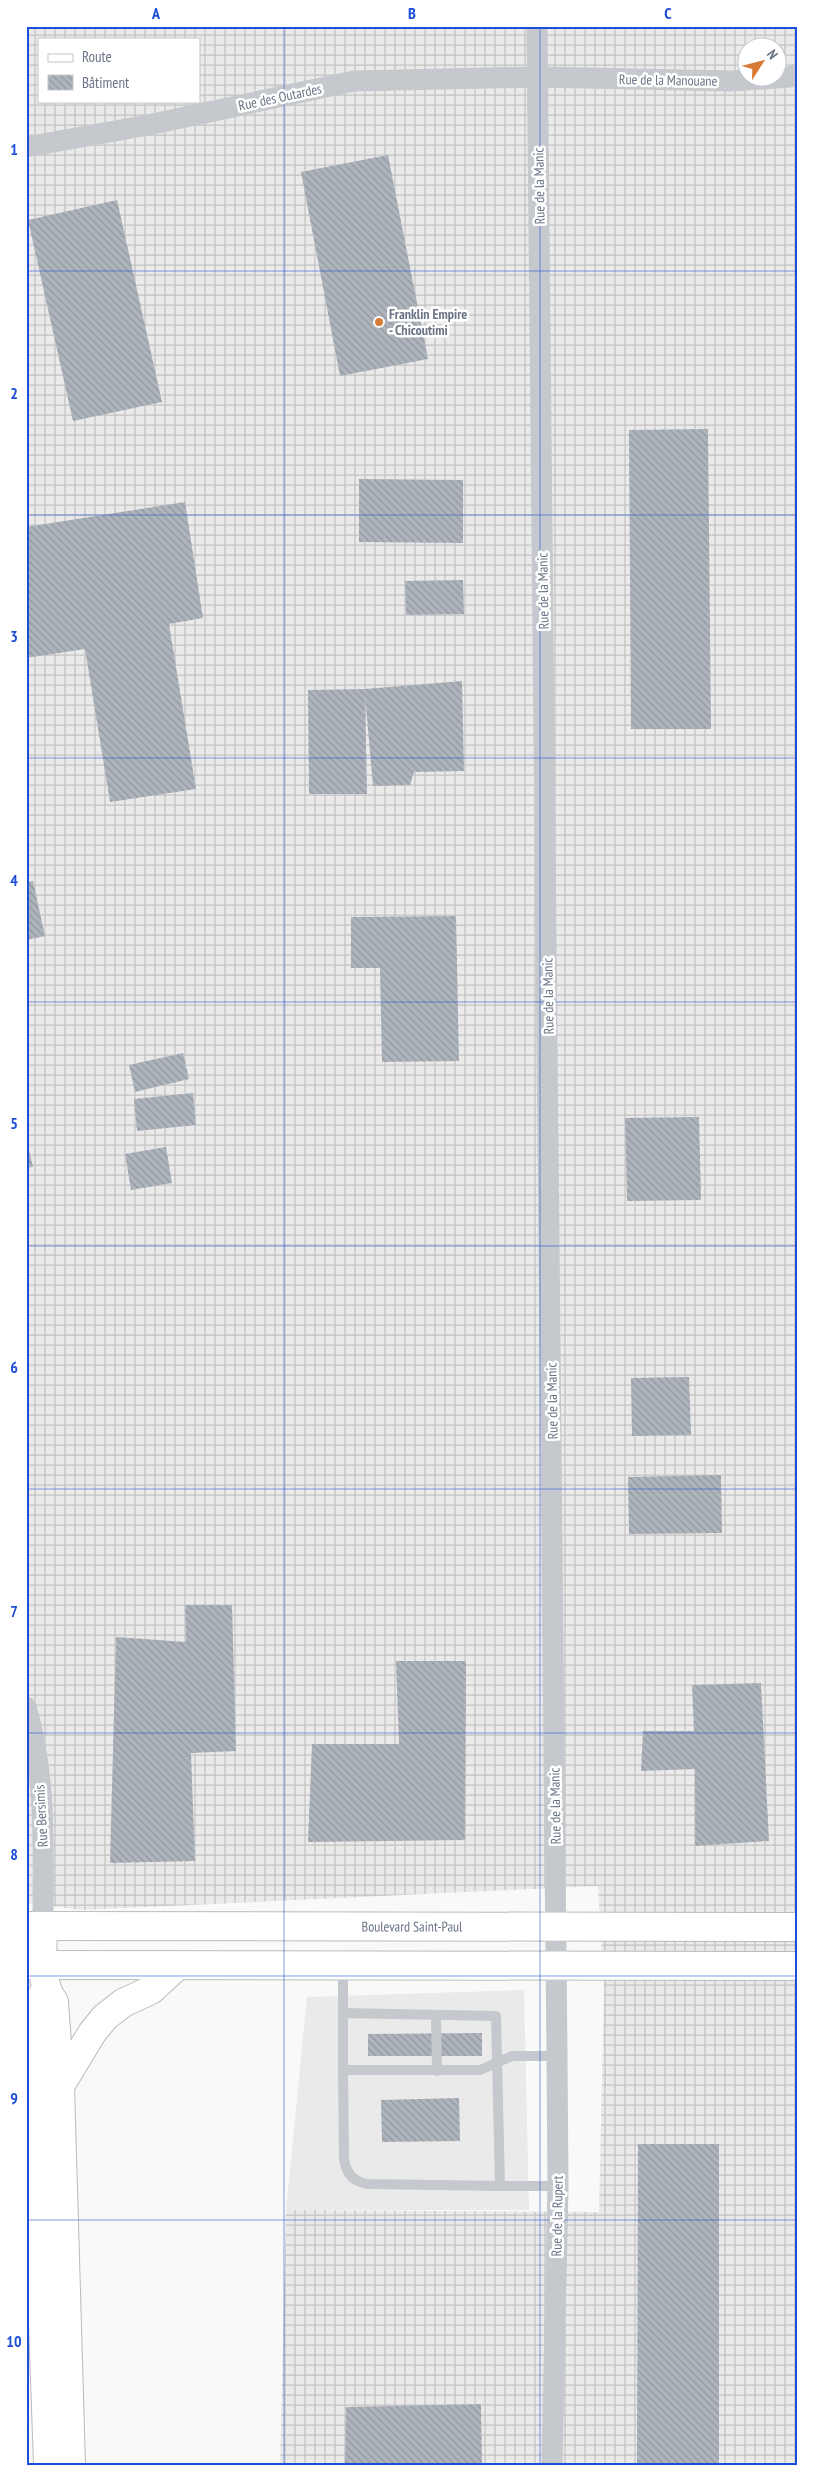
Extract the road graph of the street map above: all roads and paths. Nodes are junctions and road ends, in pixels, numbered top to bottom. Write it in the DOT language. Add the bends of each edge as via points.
graph roads {
  1 [pos="537,26"];
  2 [pos="798,74"];
  3 [pos="538,77"];
  4 [pos="26,147"];
  5 [pos="26,1707"];
  6 [pos="556,1925"];
  7 [pos="35,1926"];
  8 [pos="798,1927"];
  9 [pos="343,1966"];
  10 [pos="798,1966"];
  11 [pos="176,1967"];
  12 [pos="556,1967"];
  13 [pos="38,1974"];
  14 [pos="343,2014"];
  15 [pos="436,2015"];
  16 [pos="557,2056"];
  17 [pos="497,2062"];
  18 [pos="344,2070"];
  19 [pos="437,2071"];
  20 [pos="60,2086"];
  21 [pos="500,2186"];
  22 [pos="558,2186"];
  23 [pos="48,2465"];
  24 [pos="71,2465"];
  25 [pos="552,2465"];
  1 -- 3 [label="street, Rue de la Manic"];
  2 -- 3 [label="street, Rue de la Manouane" via="732,81"];
  3 -- 4 [label="street, Rue des Outardes" via="354,81"];
  3 -- 6 [label="street, Rue de la Manic"];
  5 -- 7 [label="street, Rue Bersimis" via="35,1742 40,1795"];
  6 -- 7 [label="main road, Boulevard Saint-Paul"];
  6 -- 8 [label="main road, Boulevard Saint-Paul"];
  6 -- 12 [label="street, Rue de la Manic"];
  7 -- 13 [label="main road"];
  9 -- 11 [label="main road"];
  9 -- 12 [label="main road"];
  9 -- 14 [label="lane"];
  10 -- 12 [label="main road"];
  11 -- 13 [label="main road"];
  11 -- 20 [label="main road" via="151,1990 123,2003 105,2017"];
  12 -- 16 [label="street, Rue de la Rupert"];
  13 -- 20 [label="main road" via="54,2002"];
  13 -- 23 [label="main road" via="32,2011"];
  14 -- 15 [label="lane"];
  14 -- 18 [label="lane"];
  15 -- 17 [label="lane" via="496,2016"];
  15 -- 19 [label="lane"];
  16 -- 17 [label="lane" via="512,2056"];
  16 -- 22 [label="street, Rue de la Rupert"];
  17 -- 19 [label="lane" via="480,2070"];
  17 -- 21 [label="lane"];
  18 -- 19 [label="lane"];
  18 -- 21 [label="lane" via="344,2159 353,2178 368,2184"];
  20 -- 24 [label="main road"];
  21 -- 22 [label="lane"];
  22 -- 25 [label="street, Rue de la Rupert"];
}
